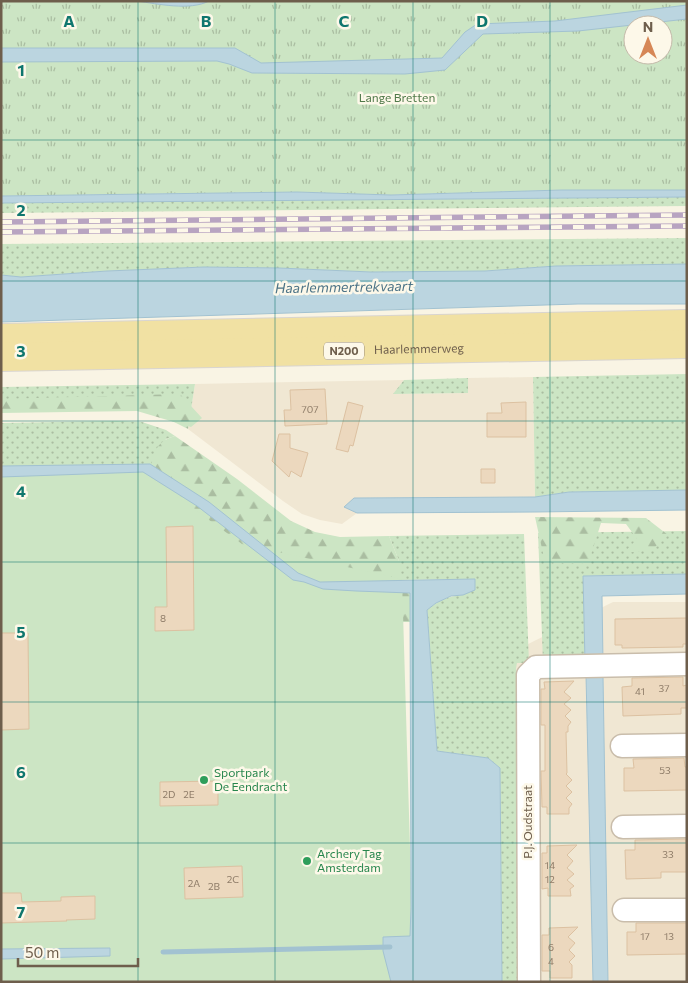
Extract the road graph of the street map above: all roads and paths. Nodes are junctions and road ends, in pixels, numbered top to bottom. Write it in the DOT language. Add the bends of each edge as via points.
graph roads {
  1 [pos="687,324"];
  2 [pos="1,338"];
  3 [pos="687,344"];
  4 [pos="1,357"];
  5 [pos="687,664"];
  6 [pos="687,745"];
  7 [pos="622,746"];
  8 [pos="687,826"];
  9 [pos="623,827"];
  10 [pos="624,910"];
  11 [pos="687,910"];
  12 [pos="529,982"];
  1 -- 2 [label="main road, Haarlemmerweg / N200"];
  3 -- 4 [label="main road, Haarlemmerweg / N200"];
  5 -- 12 [label="street, P.J. Oudstraat" via="536,666 528,675"];
  6 -- 7 [label="street"];
  8 -- 9 [label="street"];
  10 -- 11 [label="street"];
}
